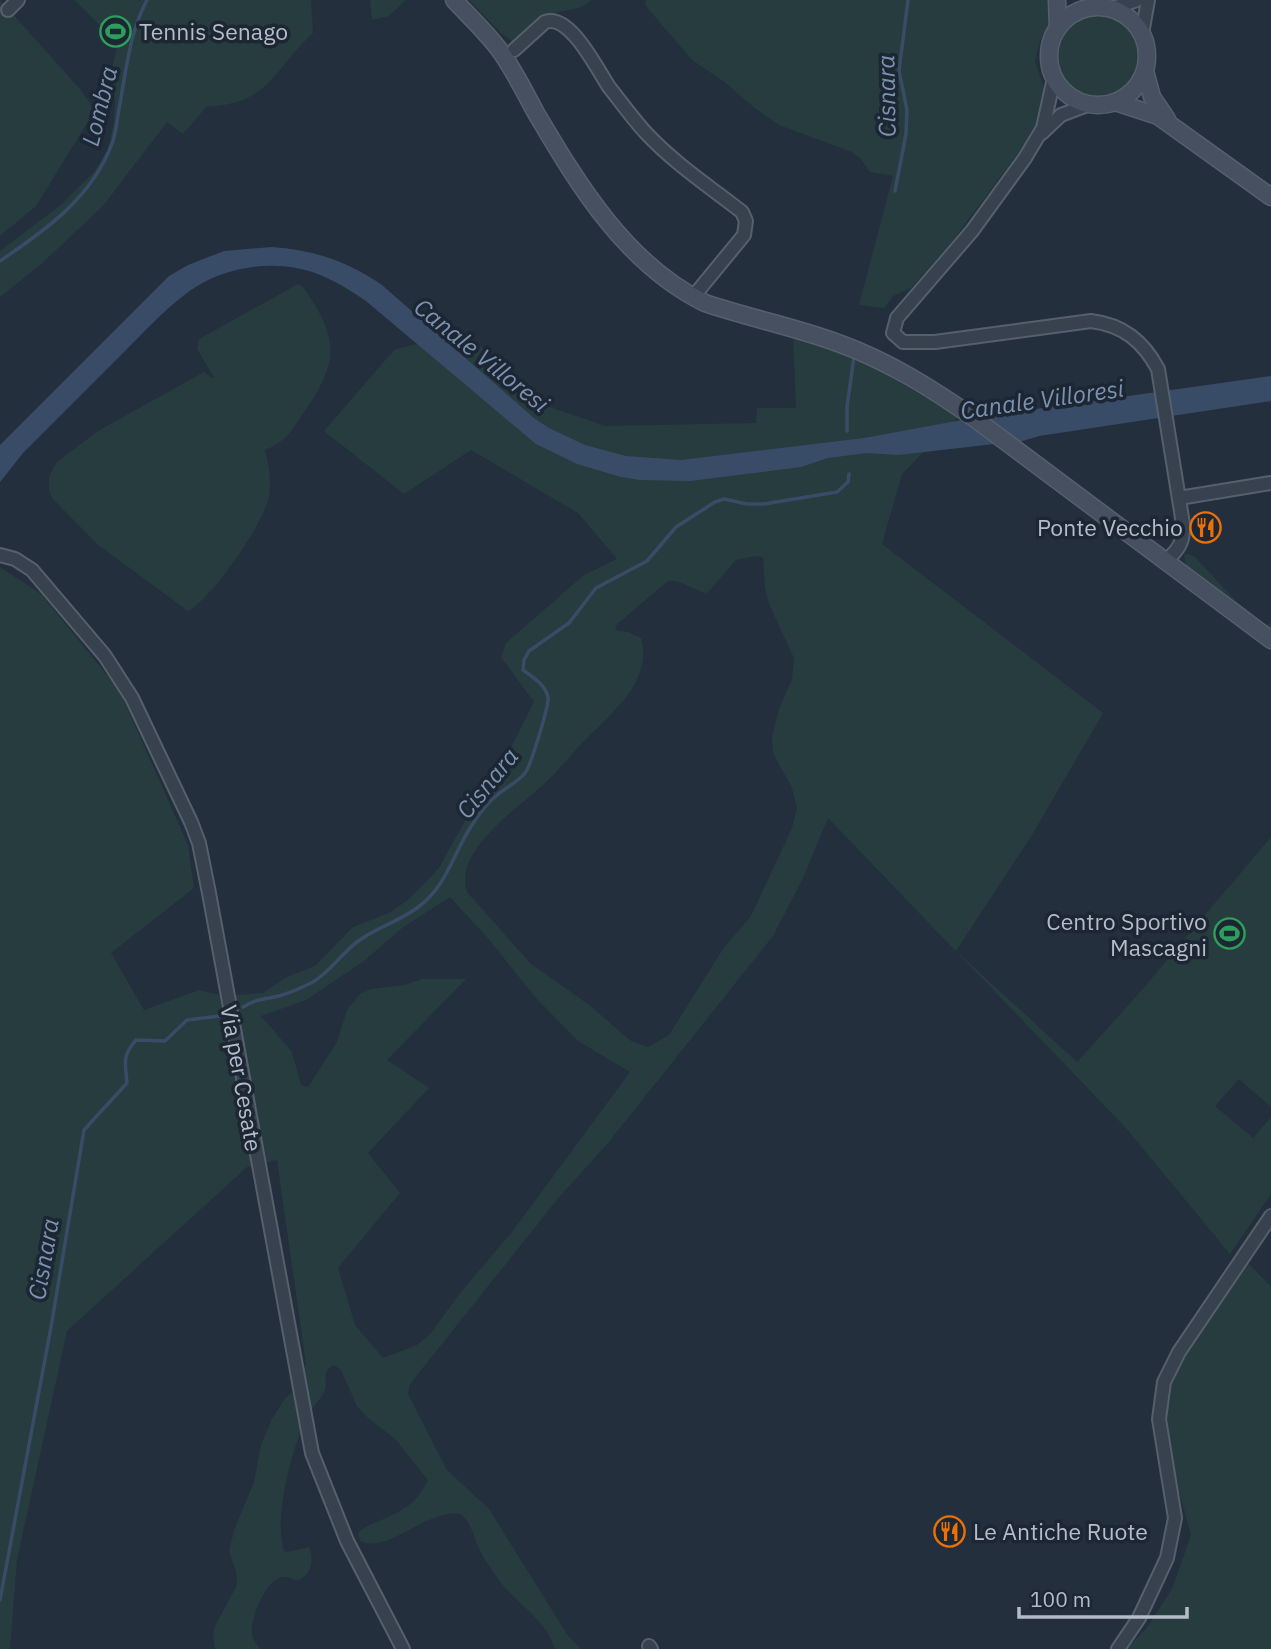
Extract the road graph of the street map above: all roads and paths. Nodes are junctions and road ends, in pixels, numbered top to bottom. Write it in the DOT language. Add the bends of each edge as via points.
graph roads {
  1 [pos="18,0"];
  2 [pos="454,0"];
  3 [pos="1057,0"];
  4 [pos="1138,0"];
  5 [pos="1147,0"];
  6 [pos="1101,5"];
  7 [pos="8,10"];
  8 [pos="1058,28"];
  9 [pos="1142,34"];
  10 [pos="514,50"];
  11 [pos="1145,71"];
  12 [pos="1054,78"];
  13 [pos="1115,102"];
  14 [pos="1090,104"];
  15 [pos="1173,126"];
  16 [pos="1038,138"];
  17 [pos="1271,197"];
  18 [pos="693,297"];
  19 [pos="1271,483"];
  20 [pos="1179,498"];
  21 [pos="0,555"];
  22 [pos="1166,561"];
  23 [pos="1271,640"];
  24 [pos="1271,1216"];
  25 [pos="403,1649"];
  26 [pos="1118,1649"];
  1 -- 7 [label="street"];
  2 -- 18 [label="street" via="498,48 606,220 653,269"];
  3 -- 8 [label="street"];
  4 -- 6 [label="street"];
  5 -- 9 [label="street"];
  6 -- 8 [label="street" via="1072,15"];
  6 -- 9 [label="street" via="1133,21"];
  8 -- 12 [label="street" via="1049,52"];
  9 -- 11 [label="street" via="1147,52"];
  10 -- 18 [label="street" via="545,22 562,23 646,133 742,212 744,235"];
  11 -- 13 [label="street" via="1137,86"];
  11 -- 15 [label="street" via="1156,106"];
  12 -- 14 [label="street" via="1073,98"];
  12 -- 16 [label="street"];
  13 -- 14 [label="street"];
  13 -- 15 [label="street" via="1147,111"];
  14 -- 16 [label="street" via="1061,116"];
  15 -- 17 [label="street"];
  16 -- 20 [label="street" via="972,231 897,318 893,333 903,342 935,342 1079,322 1103,323 1125,331 1144,346 1158,369"];
  18 -- 22 [label="street" via="863,352 916,380"];
  19 -- 20 [label="street"];
  20 -- 22 [label="street" via="1184,539"];
  21 -- 25 [label="street, Via per Cesate" via="32,570 105,656 132,698 199,843 312,1453 347,1541"];
  22 -- 23 [label="street"];
  24 -- 26 [label="street" via="1179,1352 1164,1382 1159,1419 1175,1518 1167,1558 1139,1618"];
}
